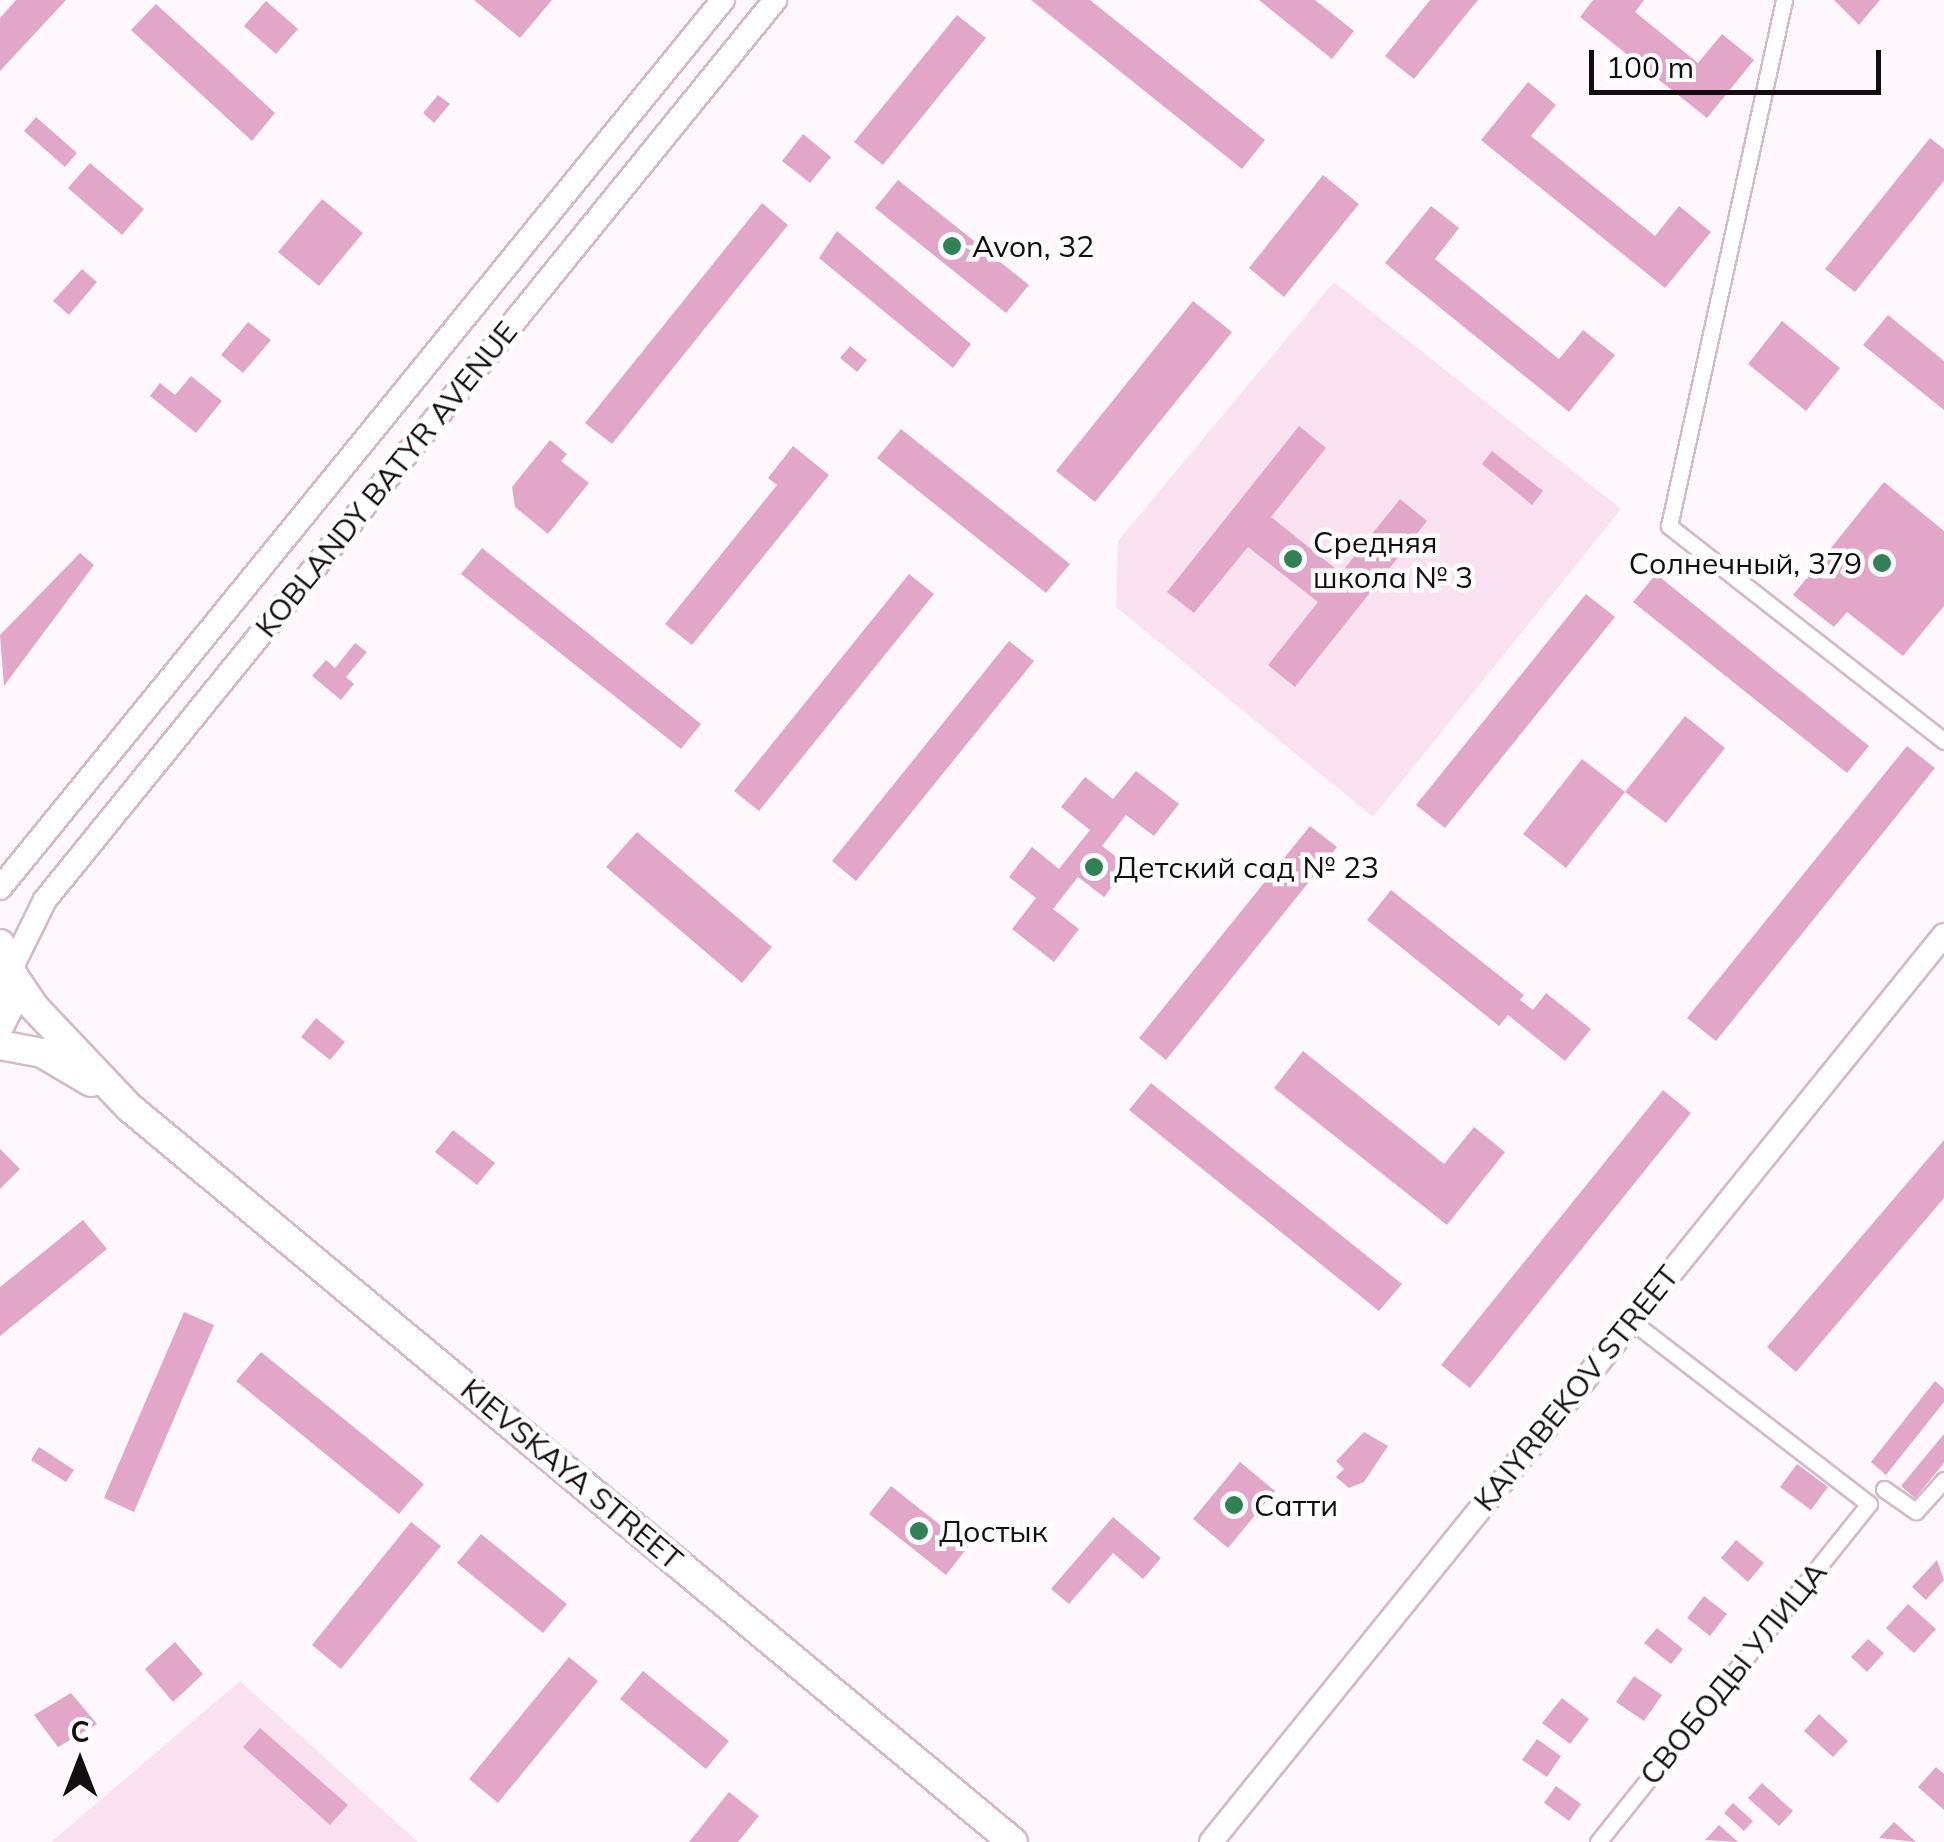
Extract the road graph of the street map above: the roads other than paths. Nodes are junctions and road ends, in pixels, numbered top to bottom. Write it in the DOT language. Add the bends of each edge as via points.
graph roads {
  1 [pos="724,0"];
  2 [pos="775,0"];
  3 [pos="1784,0"];
  4 [pos="1944,741"];
  5 [pos="0,888"];
  6 [pos="1944,935"];
  7 [pos="9,963"];
  8 [pos="0,1024"];
  9 [pos="0,1046"];
  10 [pos="130,1108"];
  11 [pos="1629,1320"];
  12 [pos="1944,1480"];
  13 [pos="1884,1489"];
  14 [pos="1013,1842"];
  15 [pos="1211,1842"];
  16 [pos="1598,1842"];
  1 -- 5 [label="street, KOBLANDY BATYR AVENUE"];
  2 -- 7 [label="street, KOBLANDY BATYR AVENUE" via="44,900"];
  3 -- 4 [label="street" via="1669,526"];
  6 -- 11 [label="street, KAIYRBEKOV STREET"];
  7 -- 8 [label="highway" via="13,999"];
  7 -- 10 [label="highway" via="34,1007"];
  9 -- 10 [label="highway" via="42,1054"];
  10 -- 14 [label="highway, KIEVSKAYA STREET"];
  11 -- 15 [label="street, KAIYRBEKOV STREET"];
  11 -- 16 [label="street, СВОБОДЫ УЛИЦА" via="1868,1504"];
  12 -- 13 [label="street" via="1916,1511"];
}
